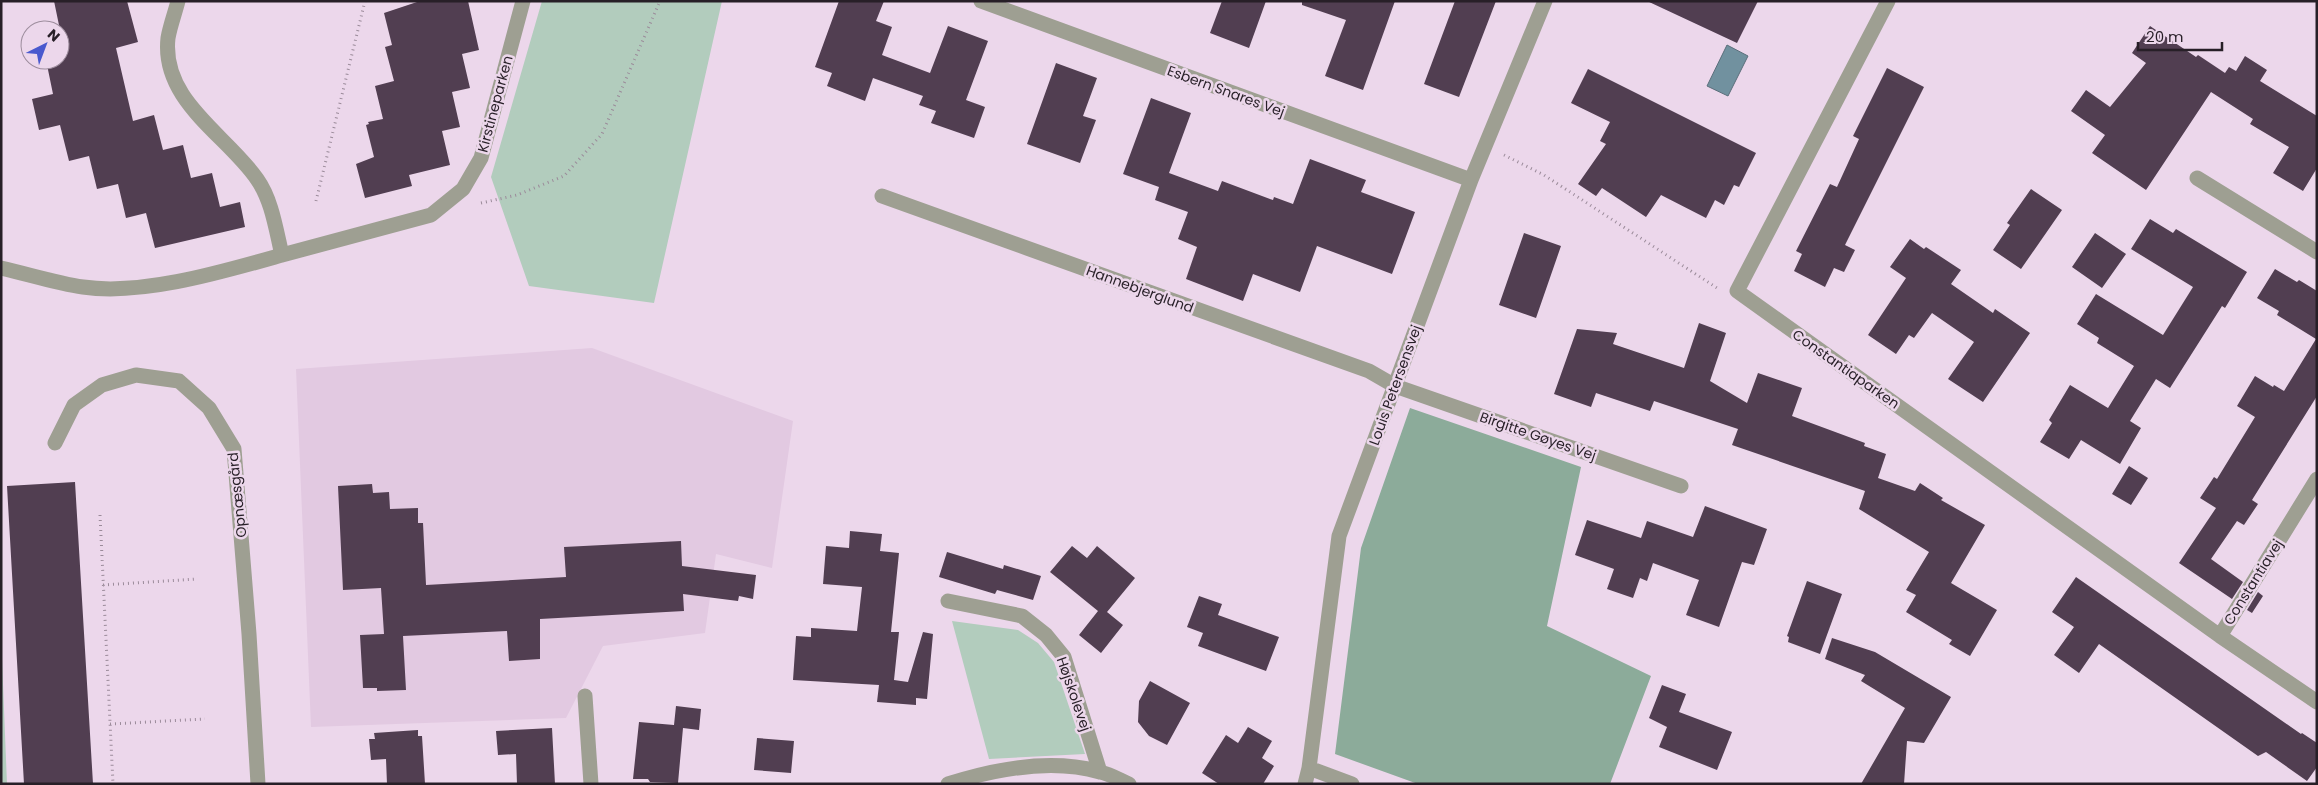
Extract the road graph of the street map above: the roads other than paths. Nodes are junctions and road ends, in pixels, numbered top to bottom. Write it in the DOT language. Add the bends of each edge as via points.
graph roads {
  1 [pos="178,1"];
  2 [pos="523,1"];
  3 [pos="981,1"];
  4 [pos="1545,1"];
  5 [pos="1888,1"];
  6 [pos="2197,178"];
  7 [pos="1471,180"];
  8 [pos="882,196"];
  9 [pos="2317,252"];
  10 [pos="282,255"];
  11 [pos="1,268"];
  12 [pos="1395,386"];
  13 [pos="55,443"];
  14 [pos="2317,479"];
  15 [pos="1681,486"];
  16 [pos="948,601"];
  17 [pos="2220,636"];
  18 [pos="585,696"];
  19 [pos="2317,702"];
  20 [pos="1309,768"];
  21 [pos="1100,772"];
  22 [pos="258,784"];
  23 [pos="591,784"];
  24 [pos="948,784"];
  25 [pos="1129,784"];
  26 [pos="1305,784"];
  27 [pos="1352,784"];
  1 -- 10 [label="street" via="168,39 178,88 203,121 258,179 266,196"];
  2 -- 10 [label="street, Kirstineparken" via="481,158 463,189 431,214"];
  3 -- 7 [label="street, Esbern Snares Vej"];
  4 -- 7 [label="street, Louis Petersensvej"];
  5 -- 17 [label="street, Constantiaparken" via="1737,291"];
  6 -- 9 [label="street"];
  7 -- 12 [label="street, Louis Petersensvej"];
  8 -- 12 [label="street, Hannebjerglund" via="1370,371"];
  10 -- 11 [label="street, Kirstineparken" via="216,273 131,289 84,288"];
  12 -- 15 [label="street, Birgitte Gøyes Vej"];
  12 -- 20 [label="street, Louis Petersensvej" via="1339,536"];
  13 -- 22 [label="street, Opnæsgård" via="74,405 102,384 136,375 179,381 209,408 234,448"];
  14 -- 17 [label="street, Constantiavej"];
  16 -- 21 [label="street, Højskolevej" via="1022,616 1046,634 1064,657"];
  17 -- 19 [label="street, Constantiavej"];
  18 -- 23 [label="street"];
  20 -- 26 [label="street, Louis Petersensvej"];
  20 -- 27 [label="street"];
  21 -- 24 [label="street" via="1052,766 987,772"];
  21 -- 25 [label="street"];
}
